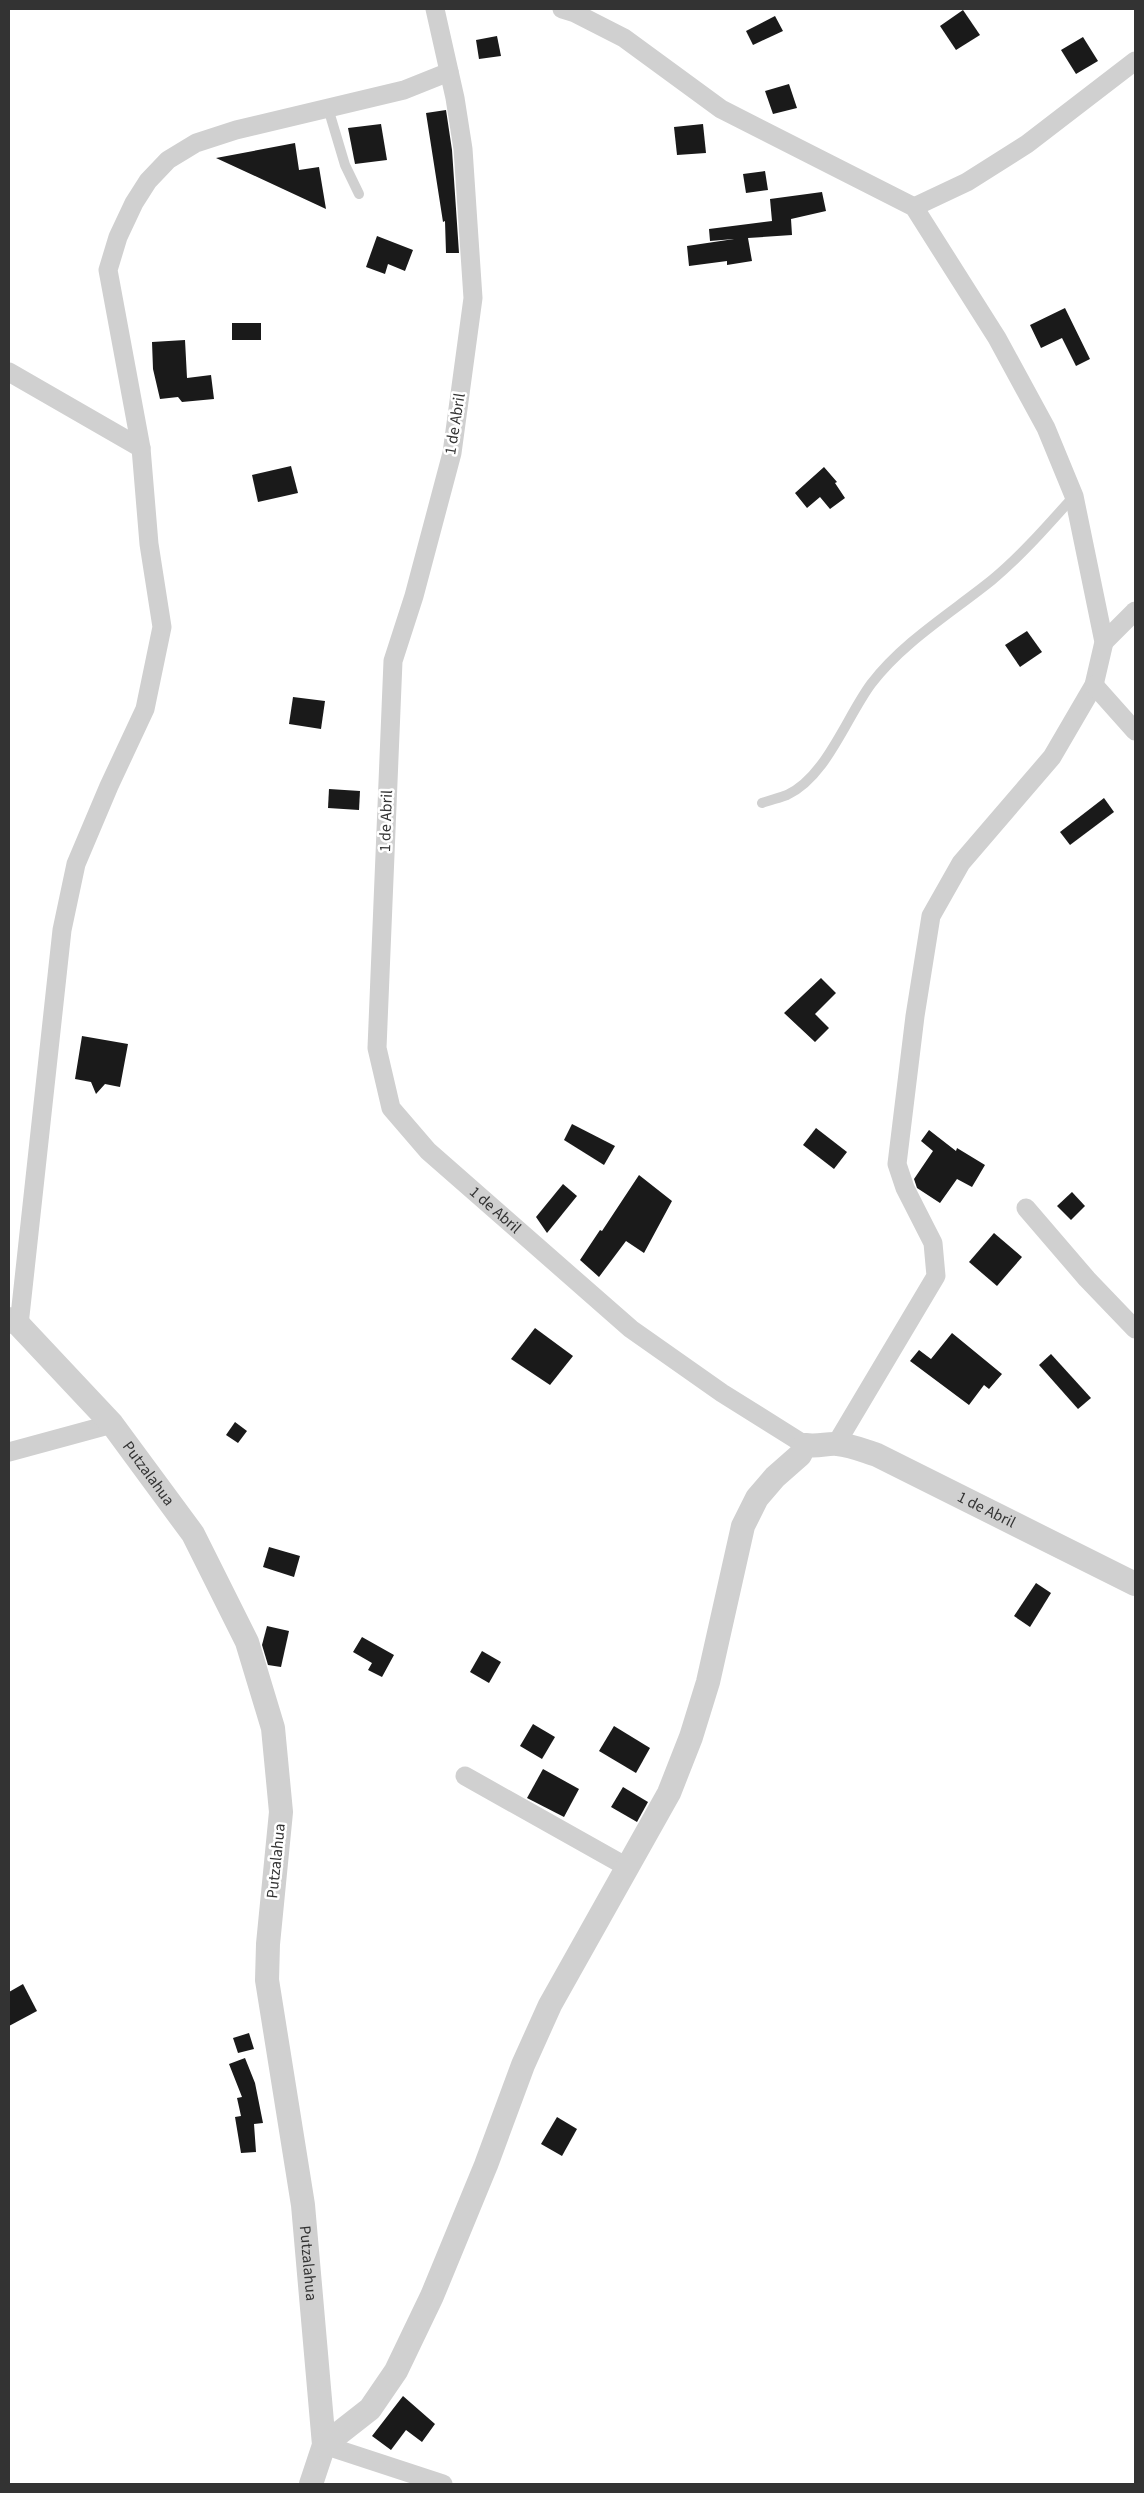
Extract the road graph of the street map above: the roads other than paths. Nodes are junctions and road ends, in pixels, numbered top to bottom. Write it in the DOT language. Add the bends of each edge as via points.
graph roads {
  1 [pos="435,9"];
  2 [pos="562,9"];
  3 [pos="1135,61"];
  4 [pos="449,72"];
  5 [pos="328,108"];
  6 [pos="359,194"];
  7 [pos="914,207"];
  8 [pos="9,372"];
  9 [pos="141,448"];
  10 [pos="1074,496"];
  11 [pos="1135,610"];
  12 [pos="1104,642"];
  13 [pos="1094,685"];
  14 [pos="1135,731"];
  15 [pos="762,803"];
  16 [pos="1026,1208"];
  17 [pos="14,1322"];
  18 [pos="1135,1329"];
  19 [pos="112,1424"];
  20 [pos="836,1444"];
  21 [pos="805,1445"];
  22 [pos="9,1452"];
  23 [pos="1135,1584"];
  24 [pos="465,1776"];
  25 [pos="627,1867"];
  26 [pos="324,2445"];
  27 [pos="311,2484"];
  28 [pos="443,2484"];
  1 -- 4 [label="street, 1 de Abril"];
  2 -- 7 [label="street" via="624,38 721,109"];
  3 -- 7 [label="street" via="1027,144 967,182"];
  4 -- 5 [label="street" via="404,90"];
  4 -- 21 [label="street, 1 de Abril" via="463,149 473,298 452,453 414,596 392,660 377,1048 391,1108 428,1151 632,1329 722,1393"];
  5 -- 6 [label="lane" via="345,165"];
  5 -- 9 [label="street" via="196,143 168,160 148,181 134,203 118,237 108,270"];
  7 -- 10 [label="street" via="997,338 1046,428"];
  8 -- 9 [label="street"];
  9 -- 17 [label="street" via="149,544 162,627 145,708 74,873 62,930"];
  10 -- 12 [label="street"];
  10 -- 15 [label="lane" via="1038,537 993,579 900,653 852,711 832,750 810,779 788,794"];
  11 -- 12 [label="street"];
  12 -- 13 [label="street"];
  13 -- 14 [label="street"];
  13 -- 20 [label="street" via="1052,757 961,863 931,916 914,1016 897,1164 905,1188 933,1242 936,1276"];
  16 -- 18 [label="street"];
  17 -- 19 [label="street, Putzalahua"];
  19 -- 22 [label="street"];
  19 -- 26 [label="street, Putzalahua" via="193,1534 247,1642 273,1728 281,1812 267,1980 303,2205"];
  20 -- 21 [label="street" via="819,1448"];
  20 -- 23 [label="street, 1 de Abril" via="877,1456"];
  21 -- 25 [label="street" via="800,1455 775,1477 758,1498 743,1526 708,1682 691,1737 669,1792"];
  24 -- 25 [label="street"];
  25 -- 26 [label="street" via="550,2005 526,2057 439,2279 396,2371 370,2409"];
  26 -- 27 [label="street, Putzalahua"];
  26 -- 28 [label="street"];
}
